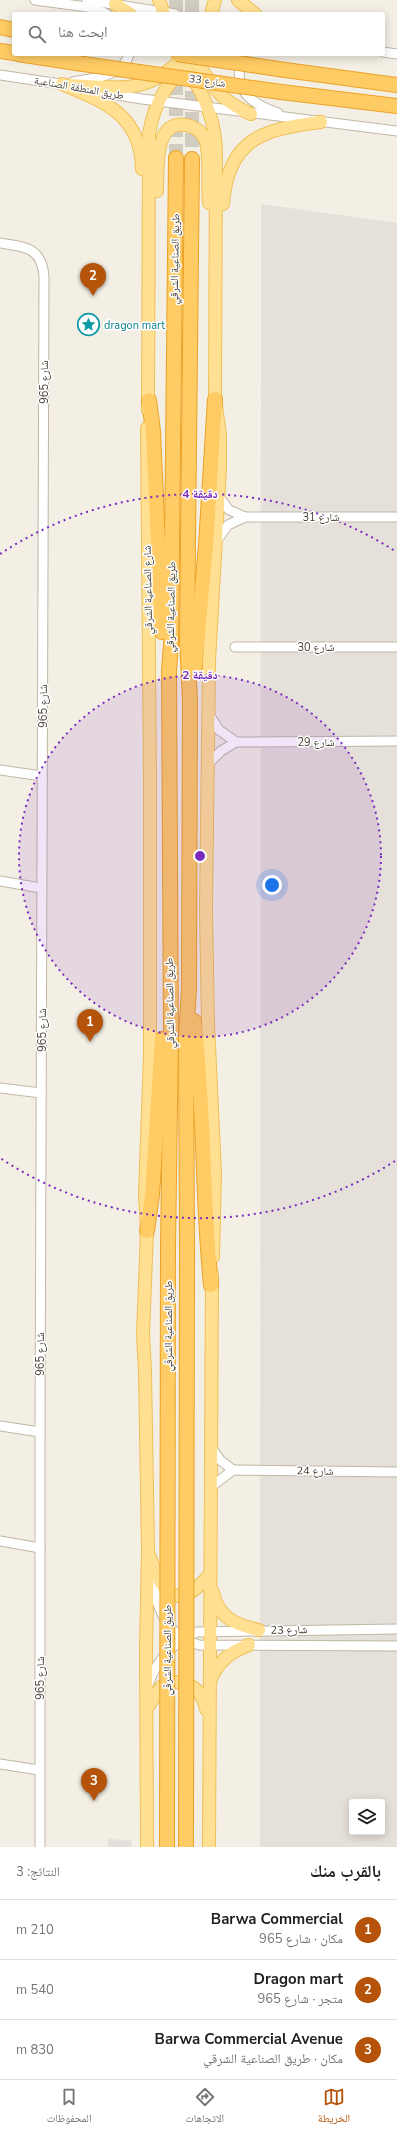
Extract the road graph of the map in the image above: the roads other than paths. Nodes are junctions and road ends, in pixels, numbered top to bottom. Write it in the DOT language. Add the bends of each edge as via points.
graph roads {
  1 [pos="35,0"];
  2 [pos="87,0"];
  3 [pos="159,0"];
  4 [pos="215,0"];
  5 [pos="238,0"];
  6 [pos="115,4"];
  7 [pos="103,12"];
  8 [pos="128,12"];
  9 [pos="158,12"];
  10 [pos="163,12"];
  11 [pos="212,12"];
  12 [pos="253,12"];
  13 [pos="0,27"];
  14 [pos="12,30"];
  15 [pos="0,51"];
  16 [pos="385,52"];
  17 [pos="12,53"];
  18 [pos="397,54"];
  19 [pos="31,56"];
  20 [pos="128,56"];
  21 [pos="242,56"];
  22 [pos="186,57"];
  23 [pos="0,75"];
  24 [pos="62,84"];
  25 [pos="397,85"];
  26 [pos="157,101"];
  27 [pos="397,106"];
  28 [pos="208,107"];
  29 [pos="251,114"];
  30 [pos="293,118"];
  31 [pos="321,122"];
  32 [pos="397,131"];
  33 [pos="176,158"];
  34 [pos="192,159"];
  35 [pos="0,243"];
  36 [pos="150,258"];
  37 [pos="215,262"];
  38 [pos="215,399"];
  39 [pos="149,400"];
  40 [pos="219,497"];
  41 [pos="245,517"];
  42 [pos="397,517"];
  43 [pos="217,540"];
  44 [pos="234,647"];
  45 [pos="397,647"];
  46 [pos="168,670"];
  47 [pos="190,702"];
  48 [pos="208,713"];
  49 [pos="236,742"];
  50 [pos="397,742"];
  51 [pos="209,763"];
  52 [pos="0,770"];
  53 [pos="42,776"];
  54 [pos="150,781"];
  55 [pos="0,881"];
  56 [pos="41,888"];
  57 [pos="169,989"];
  58 [pos="189,989"];
  59 [pos="0,1088"];
  60 [pos="41,1093"];
  61 [pos="147,1230"];
  62 [pos="211,1285"];
  63 [pos="0,1426"];
  64 [pos="40,1432"];
  65 [pos="210,1446"];
  66 [pos="234,1470"];
  67 [pos="397,1472"];
  68 [pos="211,1487"];
  69 [pos="0,1541"];
  70 [pos="40,1548"];
  71 [pos="148,1550"];
  72 [pos="209,1575"];
  73 [pos="397,1629"];
  74 [pos="259,1630"];
  75 [pos="209,1631"];
  76 [pos="184,1639"];
  77 [pos="209,1645"];
  78 [pos="249,1645"];
  79 [pos="395,1647"];
  80 [pos="209,1687"];
  81 [pos="147,1688"];
  82 [pos="147,1708"];
  83 [pos="209,1720"];
  84 [pos="0,1764"];
  85 [pos="40,1770"];
  86 [pos="40,1847"];
  87 [pos="148,1847"];
  88 [pos="167,1847"];
  89 [pos="186,1847"];
  90 [pos="209,1847"];
  1 -- 7 [label="street" via="94,8"];
  2 -- 6 [label="street"];
  3 -- 10 [label="main road"];
  4 -- 11 [label="main road"];
  5 -- 12 [label="main road"];
  6 -- 8 [label="main road"];
  6 -- 9 [label="street"];
  13 -- 14 [label="highway"];
  15 -- 17 [label="highway"];
  16 -- 18 [label="street"];
  19 -- 27 [label="highway, شارع 33, bridge"];
  20 -- 24 [label="street" via="123,66 116,71"];
  21 -- 30 [label="street" via="239,66 240,77 241,87 246,95 262,107"];
  22 -- 24 [label="main road" via="151,82 129,88"];
  22 -- 25 [label="highway, شارع 33, bridge"];
  22 -- 26 [label="main road"];
  22 -- 28 [label="main road"];
  22 -- 29 [label="main road" via="219,94 236,107"];
  23 -- 24 [label="street, طريق المنطقة الصناعية"];
  24 -- 26 [label="street, طريق المنطقة الصناعية"];
  24 -- 36 [label="main road" via="109,106 125,118 133,129 140,150 143,211"];
  26 -- 28 [label="street"];
  26 -- 36 [label="main road" via="149,134"];
  28 -- 29 [label="street"];
  28 -- 37 [label="main road" via="216,143"];
  29 -- 30 [label="street"];
  30 -- 31 [label="street"];
  31 -- 32 [label="street"];
  31 -- 37 [label="main road" via="270,132 251,142 238,154 226,180"];
  33 -- 46 [label="highway, طريق الصناعية الشرقي" via="171,645"];
  34 -- 47 [label="highway, طريق الصناعية الشرقي" via="187,639"];
  35 -- 53 [label="street, شارع 965" via="27,248 34,252 42,263 44,277"];
  36 -- 37 [label="main road" via="160,143 170,129 186,125 197,130 205,140"];
  36 -- 39 [label="main road"];
  37 -- 38 [label="main road"];
  38 -- 40 [label="main road" via="220,448"];
  38 -- 47 [label="highway" via="199,638"];
  39 -- 46 [label="highway" via="153,431 163,645"];
  39 -- 54 [label="main road, شارع الصناعية الشرقي" via="146,430"];
  40 -- 41 [label="street, شارع 31" via="230,510"];
  40 -- 43 [label="main road"];
  41 -- 42 [label="street, شارع 31"];
  41 -- 43 [label="street, شارع 31" via="228,525"];
  43 -- 48 [label="main road"];
  44 -- 45 [label="street, شارع 30"];
  46 -- 57 [label="highway, طريق الصناعية الشرقي"];
  47 -- 58 [label="highway, طريق الصناعية الشرقي"];
  48 -- 49 [label="street" via="220,730"];
  48 -- 51 [label="main road"];
  49 -- 50 [label="street, شارع 29"];
  49 -- 51 [label="street"];
  51 -- 62 [label="main road" via="206,910 215,1173"];
  52 -- 53 [label="street"];
  53 -- 56 [label="street, شارع 965"];
  54 -- 61 [label="main road, طريق الصناعية الشرقي" via="150,1056 145,1194"];
  55 -- 56 [label="street"];
  56 -- 60 [label="street, شارع 965"];
  57 -- 61 [label="highway" via="162,1037 152,1195"];
  57 -- 88 [label="highway, طريق الصناعية الشرقي, bridge" via="171,1037"];
  58 -- 62 [label="highway" via="199,1068 206,1243"];
  58 -- 89 [label="highway, طريق الصناعية الشرقي, bridge" via="186,1037"];
  59 -- 60 [label="street"];
  60 -- 64 [label="street, شارع 965"];
  61 -- 71 [label="main road, طريق الصناعية الشرقي" via="143,1335 146,1371"];
  62 -- 65 [label="main road"];
  63 -- 64 [label="street"];
  64 -- 70 [label="street, شارع 965"];
  65 -- 66 [label="street" via="220,1460"];
  65 -- 68 [label="main road"];
  66 -- 67 [label="street, شارع 24"];
  66 -- 68 [label="street"];
  68 -- 72 [label="main road"];
  69 -- 70 [label="street"];
  70 -- 85 [label="street, شارع 965"];
  71 -- 72 [label="main road" via="160,1583 172,1594 189,1595 198,1589"];
  71 -- 76 [label="street, شارع 23" via="160,1610 170,1628"];
  71 -- 81 [label="main road, طريق الصناعية الشرقي"];
  72 -- 74 [label="main road" via="216,1604 225,1617 241,1626"];
  72 -- 75 [label="main road"];
  73 -- 74 [label="street, شارع 23"];
  74 -- 75 [label="street, شارع 23"];
  75 -- 76 [label="street, شارع 23" via="198,1632"];
  75 -- 77 [label="main road"];
  76 -- 77 [label="street, شارع 23" via="199,1645"];
  76 -- 81 [label="street, شارع 23" via="160,1661 151,1675"];
  77 -- 78 [label="street, شارع 23"];
  77 -- 80 [label="main road"];
  78 -- 79 [label="street, شارع 23"];
  78 -- 80 [label="main road" via="223,1660 215,1671"];
  80 -- 83 [label="main road"];
  81 -- 82 [label="main road, طريق الصناعية الشرقي"];
  82 -- 83 [label="main road" via="161,1687 173,1682 185,1683 201,1694"];
  82 -- 87 [label="main road, طريق الصناعية الشرقي"];
  83 -- 90 [label="main road"];
  84 -- 85 [label="street"];
  85 -- 86 [label="street, شارع 965"];
}
